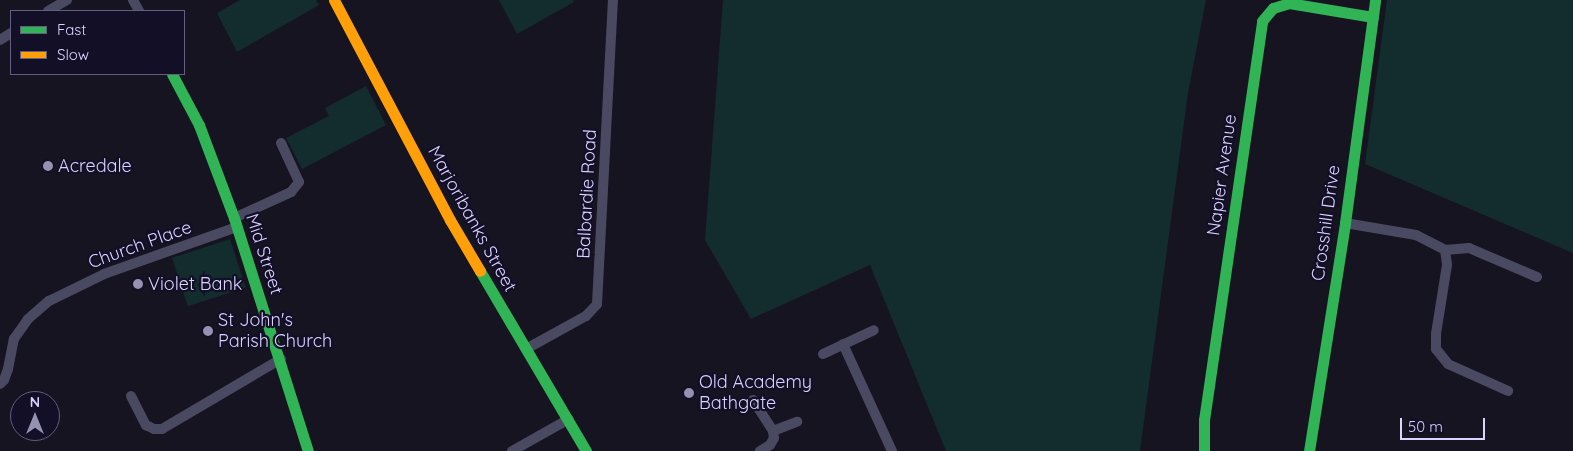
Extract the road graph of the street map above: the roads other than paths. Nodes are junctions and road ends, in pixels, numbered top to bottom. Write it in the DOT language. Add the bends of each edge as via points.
graph roads {
  1 [pos="67,0"];
  2 [pos="334,0"];
  3 [pos="614,0"];
  4 [pos="1375,0"];
  5 [pos="50,10"];
  6 [pos="1372,17"];
  7 [pos="173,75"];
  8 [pos="281,143"];
  9 [pos="236,223"];
  10 [pos="1345,223"];
  11 [pos="1445,250"];
  12 [pos="1537,277"];
  13 [pos="874,330"];
  14 [pos="843,344"];
  15 [pos="526,349"];
  16 [pos="823,354"];
  17 [pos="280,358"];
  18 [pos="0,384"];
  19 [pos="1508,391"];
  20 [pos="136,400"];
  21 [pos="753,400"];
  22 [pos="568,419"];
  23 [pos="797,422"];
  24 [pos="773,431"];
  25 [pos="1312,450"];
  26 [pos="308,451"];
  27 [pos="512,451"];
  28 [pos="586,451"];
  29 [pos="760,451"];
  30 [pos="892,451"];
  31 [pos="1204,451"];
  1 -- 5 [label="street"];
  2 -- 15 [label="street, Marjoribanks Street" via="450,220"];
  3 -- 15 [label="street, Balbardie Road" via="597,304 586,316"];
  4 -- 6 [label="street, Crosshill Drive"];
  6 -- 10 [label="street, Crosshill Drive"];
  6 -- 31 [label="street, Napier Avenue" via="1289,3 1273,8 1262,21 1204,420"];
  7 -- 9 [label="street, Mid Street" via="199,125"];
  8 -- 9 [label="street, Church Place" via="299,182 291,192"];
  9 -- 17 [label="street, Mid Street"];
  9 -- 18 [label="street, Church Place" via="56,296 28,319 14,339 8,369"];
  10 -- 11 [label="street" via="1416,235"];
  10 -- 25 [label="street, Crosshill Drive"];
  11 -- 12 [label="street" via="1469,248"];
  11 -- 19 [label="street" via="1447,265 1436,349 1448,364"];
  13 -- 14 [label="street"];
  14 -- 16 [label="street"];
  14 -- 30 [label="street"];
  15 -- 22 [label="street, Marjoribanks Street"];
  17 -- 20 [label="street" via="162,430 146,424"];
  17 -- 26 [label="street, Mid Street"];
  21 -- 24 [label="street"];
  22 -- 27 [label="street"];
  22 -- 28 [label="street, Marjoribanks Street"];
  23 -- 24 [label="street"];
  24 -- 29 [label="street" via="770,445"];
}
